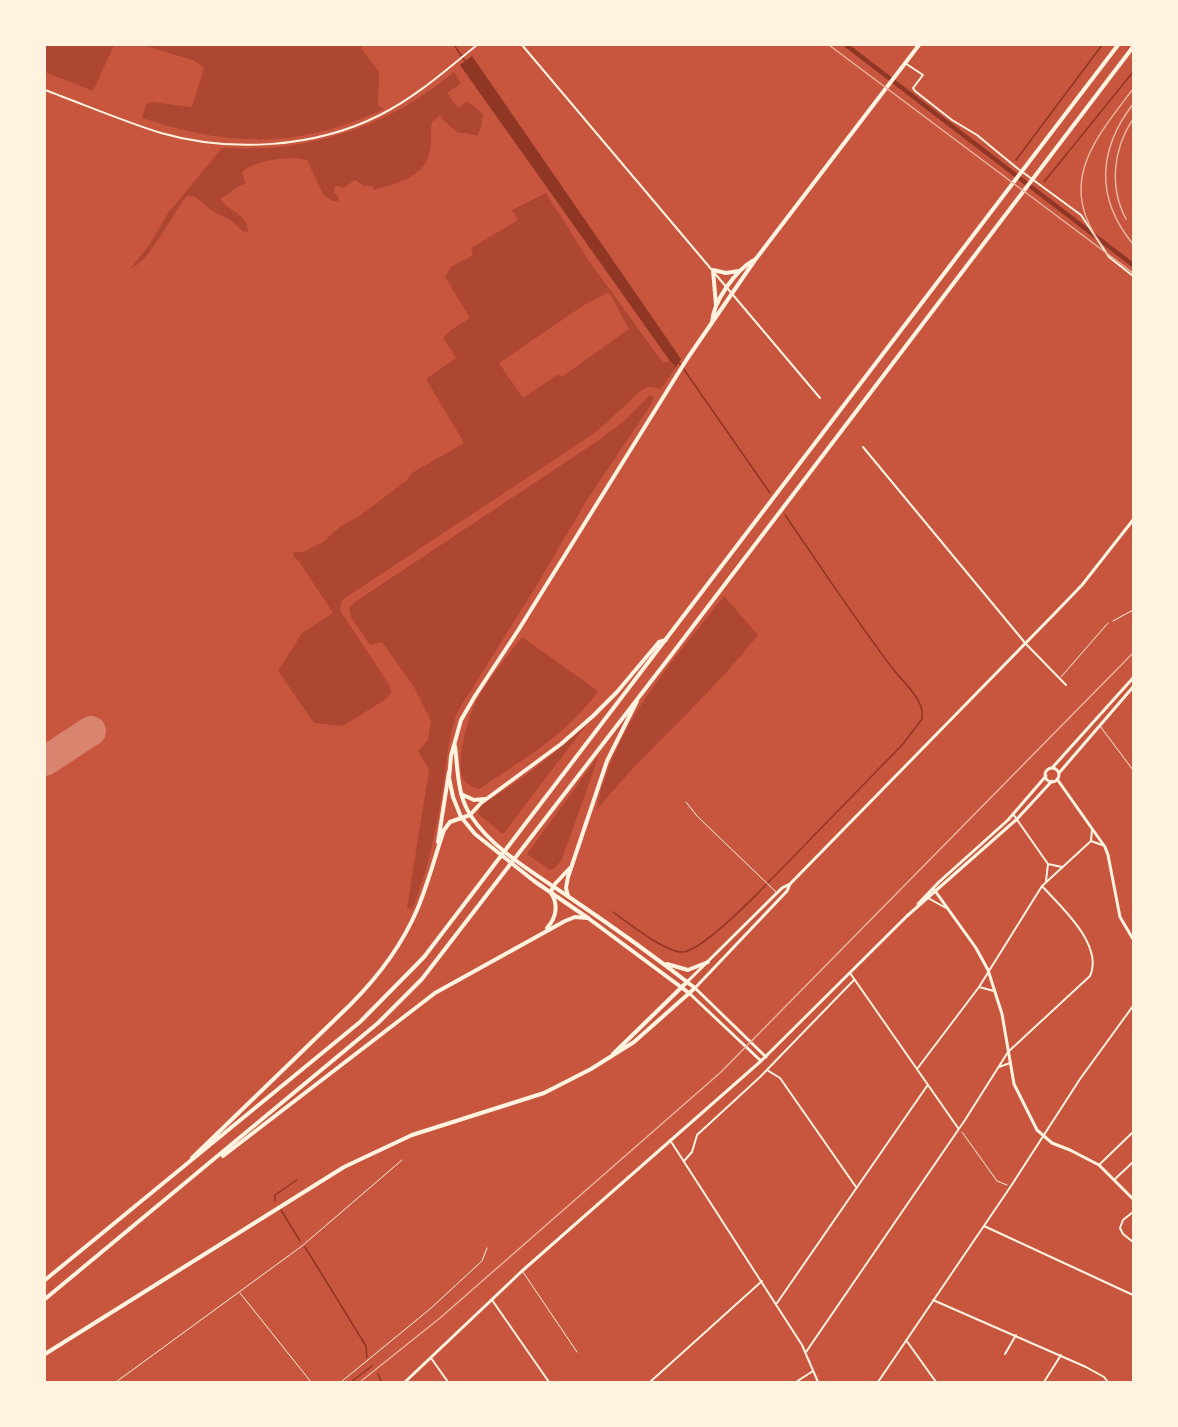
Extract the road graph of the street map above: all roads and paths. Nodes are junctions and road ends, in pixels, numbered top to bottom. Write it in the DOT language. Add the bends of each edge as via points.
graph roads {
  1 [pos="477,45"];
  2 [pos="522,45"];
  3 [pos="919,45"];
  4 [pos="1118,45"];
  5 [pos="1133,47"];
  6 [pos="905,63"];
  7 [pos="45,90"];
  8 [pos="755,260"];
  9 [pos="714,270"];
  10 [pos="740,271"];
  11 [pos="1133,276"];
  12 [pos="727,286"];
  13 [pos="733,293"];
  14 [pos="716,306"];
  15 [pos="712,323"];
  16 [pos="820,398"];
  17 [pos="863,447"];
  18 [pos="1133,520"];
  19 [pos="1133,610"];
  20 [pos="1108,623"];
  21 [pos="666,640"];
  22 [pos="1026,644"];
  23 [pos="1060,678"];
  24 [pos="1133,678"];
  25 [pos="1066,685"];
  26 [pos="1133,687"];
  27 [pos="642,692"];
  28 [pos="1099,725"];
  29 [pos="455,746"];
  30 [pos="1052,768"];
  31 [pos="1133,770"];
  32 [pos="449,772"];
  33 [pos="1059,773"];
  34 [pos="1046,776"];
  35 [pos="1057,779"];
  36 [pos="1052,781"];
  37 [pos="460,794"];
  38 [pos="487,799"];
  39 [pos="686,802"];
  40 [pos="1014,814"];
  41 [pos="470,815"];
  42 [pos="461,817"];
  43 [pos="1017,819"];
  44 [pos="1092,828"];
  45 [pos="1091,840"];
  46 [pos="1105,847"];
  47 [pos="436,852"];
  48 [pos="1048,864"];
  49 [pos="572,865"];
  50 [pos="1063,867"];
  51 [pos="1046,881"];
  52 [pos="790,884"];
  53 [pos="553,886"];
  54 [pos="1042,886"];
  55 [pos="933,888"];
  56 [pos="936,892"];
  57 [pos="551,893"];
  58 [pos="777,893"];
  59 [pos="568,896"];
  60 [pos="781,897"];
  61 [pos="928,898"];
  62 [pos="948,909"];
  63 [pos="907,916"];
  64 [pos="588,918"];
  65 [pos="543,933"];
  66 [pos="1133,939"];
  67 [pos="661,962"];
  68 [pos="708,962"];
  69 [pos="988,970"];
  70 [pos="850,973"];
  71 [pos="854,980"];
  72 [pos="687,982"];
  73 [pos="681,987"];
  74 [pos="979,987"];
  75 [pos="695,988"];
  76 [pos="996,992"];
  77 [pos="689,993"];
  78 [pos="1133,1006"];
  79 [pos="1008,1052"];
  80 [pos="766,1057"];
  81 [pos="609,1058"];
  82 [pos="761,1061"];
  83 [pos="1010,1063"];
  84 [pos="999,1067"];
  85 [pos="917,1069"];
  86 [pos="767,1070"];
  87 [pos="927,1086"];
  88 [pos="959,1128"];
  89 [pos="1133,1132"];
  90 [pos="1042,1137"];
  91 [pos="670,1140"];
  92 [pos="402,1160"];
  93 [pos="684,1161"];
  94 [pos="1133,1162"];
  95 [pos="1099,1165"];
  96 [pos="181,1170"];
  97 [pos="196,1176"];
  98 [pos="1114,1179"];
  99 [pos="1011,1186"];
  100 [pos="856,1187"];
  101 [pos="1133,1199"];
  102 [pos="1133,1212"];
  103 [pos="984,1226"];
  104 [pos="1133,1242"];
  105 [pos="487,1248"];
  106 [pos="522,1271"];
  107 [pos="45,1280"];
  108 [pos="762,1281"];
  109 [pos="239,1292"];
  110 [pos="1133,1295"];
  111 [pos="45,1299"];
  112 [pos="492,1300"];
  113 [pos="933,1300"];
  114 [pos="777,1304"];
  115 [pos="1016,1335"];
  116 [pos="906,1340"];
  117 [pos="577,1352"];
  118 [pos="806,1352"];
  119 [pos="46,1353"];
  120 [pos="1005,1354"];
  121 [pos="1061,1355"];
  122 [pos="431,1358"];
  123 [pos="814,1371"];
  124 [pos="116,1382"];
  125 [pos="311,1382"];
  126 [pos="341,1382"];
  127 [pos="405,1382"];
  128 [pos="448,1382"];
  129 [pos="549,1382"];
  130 [pos="650,1382"];
  131 [pos="796,1382"];
  132 [pos="818,1382"];
  133 [pos="878,1382"];
  134 [pos="936,1382"];
  135 [pos="1044,1382"];
  136 [pos="1108,1382"];
  1 -- 7 [label="street" via="417,93 367,121 314,138 269,143 225,144 186,139"];
  2 -- 9 [label="street"];
  3 -- 6 [label="main road"];
  4 -- 21 [label="main road"];
  5 -- 27 [label="main road"];
  6 -- 8 [label="main road"];
  6 -- 11 [label="street" via="923,75 913,88 917,93 1072,208 1086,220 1113,262"];
  8 -- 10 [label="main road"];
  8 -- 13 [label="main road"];
  9 -- 10 [label="main road"];
  9 -- 12 [label="street"];
  9 -- 14 [label="main road"];
  10 -- 12 [label="main road"];
  12 -- 13 [label="street"];
  12 -- 14 [label="main road"];
  13 -- 15 [label="main road"];
  13 -- 16 [label="street"];
  14 -- 15 [label="main road"];
  15 -- 29 [label="main road" via="475,696 461,720"];
  17 -- 22 [label="street"];
  18 -- 22 [label="street" via="1082,585"];
  19 -- 20 [label="path"];
  20 -- 23 [label="lane"];
  21 -- 38 [label="main road" via="659,642 593,716 552,752"];
  21 -- 96 [label="main road" via="411,973 360,1023"];
  22 -- 23 [label="street"];
  22 -- 52 [label="street"];
  23 -- 25 [label="street"];
  24 -- 30 [label="street"];
  26 -- 28 [label="street"];
  27 -- 49 [label="main road" via="607,761"];
  27 -- 97 [label="main road" via="422,980 378,1023"];
  28 -- 31 [label="lane"];
  28 -- 33 [label="street"];
  29 -- 32 [label="main road"];
  29 -- 37 [label="main road"];
  30 -- 33 [label="street"];
  30 -- 34 [label="street"];
  32 -- 42 [label="main road"];
  32 -- 47 [label="main road"];
  33 -- 35 [label="street"];
  34 -- 36 [label="street"];
  34 -- 40 [label="street"];
  35 -- 36 [label="street"];
  35 -- 44 [label="street"];
  36 -- 43 [label="street"];
  37 -- 38 [label="main road" via="474,800"];
  37 -- 41 [label="main road"];
  38 -- 41 [label="main road"];
  39 -- 58 [label="lane"];
  40 -- 43 [label="street"];
  40 -- 55 [label="street"];
  41 -- 42 [label="main road"];
  41 -- 53 [label="main road" via="501,848"];
  42 -- 47 [label="main road" via="447,825"];
  42 -- 57 [label="main road" via="474,834"];
  43 -- 48 [label="street"];
  43 -- 56 [label="street"];
  44 -- 45 [label="street"];
  44 -- 46 [label="street"];
  45 -- 46 [label="street"];
  45 -- 50 [label="street"];
  46 -- 66 [label="street" via="1120,917"];
  47 -- 96 [label="main road" via="426,888 403,939 369,986"];
  48 -- 50 [label="street"];
  48 -- 51 [label="street"];
  49 -- 53 [label="main road"];
  49 -- 59 [label="main road" via="566,886"];
  50 -- 51 [label="street"];
  51 -- 54 [label="street"];
  52 -- 58 [label="street"];
  52 -- 60 [label="street"];
  53 -- 57 [label="main road"];
  53 -- 59 [label="main road"];
  54 -- 69 [label="street"];
  54 -- 79 [label="street" via="1089,945 1093,967 1086,982"];
  55 -- 56 [label="street"];
  55 -- 63 [label="street"];
  56 -- 61 [label="street"];
  56 -- 62 [label="street"];
  57 -- 64 [label="main road"];
  57 -- 65 [label="main road" via="556,912"];
  58 -- 60 [label="lane"];
  58 -- 68 [label="street"];
  59 -- 67 [label="main road"];
  60 -- 75 [label="street"];
  61 -- 62 [label="street"];
  61 -- 63 [label="street"];
  62 -- 69 [label="street"];
  63 -- 70 [label="street"];
  64 -- 65 [label="main road" via="575,917"];
  64 -- 73 [label="main road"];
  65 -- 97 [label="main road" via="435,993"];
  67 -- 68 [label="main road" via="683,970"];
  67 -- 72 [label="main road"];
  68 -- 72 [label="street"];
  69 -- 74 [label="street"];
  69 -- 76 [label="street"];
  70 -- 71 [label="street"];
  70 -- 80 [label="street"];
  71 -- 85 [label="street"];
  71 -- 86 [label="street"];
  72 -- 73 [label="main road"];
  72 -- 75 [label="main road"];
  73 -- 77 [label="main road"];
  73 -- 81 [label="main road"];
  74 -- 76 [label="street"];
  74 -- 85 [label="street"];
  75 -- 77 [label="main road"];
  75 -- 80 [label="street"];
  76 -- 79 [label="street"];
  77 -- 81 [label="main road" via="634,1042"];
  77 -- 82 [label="street"];
  78 -- 90 [label="street"];
  79 -- 83 [label="street"];
  79 -- 84 [label="street"];
  80 -- 82 [label="street"];
  81 -- 119 [label="main road" via="544,1093 412,1135 344,1167"];
  82 -- 91 [label="street"];
  83 -- 84 [label="street"];
  83 -- 90 [label="street" via="1016,1091"];
  84 -- 88 [label="street"];
  85 -- 87 [label="street"];
  86 -- 93 [label="street" via="697,1135 692,1152"];
  86 -- 100 [label="street" via="780,1078"];
  87 -- 88 [label="street"];
  87 -- 100 [label="street"];
  88 -- 99 [label="path" via="997,1181"];
  88 -- 118 [label="street"];
  89 -- 95 [label="street"];
  90 -- 95 [label="street"];
  90 -- 99 [label="street"];
  91 -- 93 [label="street"];
  91 -- 106 [label="street"];
  92 -- 109 [label="lane" via="302,1246"];
  93 -- 108 [label="street"];
  94 -- 98 [label="street"];
  95 -- 98 [label="street"];
  96 -- 107 [label="main road"];
  97 -- 111 [label="main road"];
  98 -- 101 [label="street"];
  99 -- 103 [label="street"];
  100 -- 114 [label="street"];
  102 -- 104 [label="street" via="1120,1228"];
  103 -- 110 [label="street"];
  103 -- 113 [label="street"];
  105 -- 126 [label="lane" via="482,1261 430,1309"];
  106 -- 112 [label="street"];
  106 -- 117 [label="lane"];
  108 -- 114 [label="street"];
  108 -- 130 [label="street"];
  109 -- 124 [label="lane"];
  109 -- 125 [label="lane"];
  112 -- 122 [label="street"];
  112 -- 129 [label="street"];
  113 -- 115 [label="street"];
  113 -- 116 [label="street"];
  114 -- 118 [label="street"];
  115 -- 120 [label="street"];
  115 -- 121 [label="street"];
  116 -- 133 [label="street"];
  116 -- 134 [label="street"];
  118 -- 123 [label="street"];
  121 -- 135 [label="street"];
  121 -- 136 [label="street"];
  122 -- 127 [label="street"];
  122 -- 128 [label="street"];
  123 -- 131 [label="street"];
  123 -- 132 [label="street"];
}
